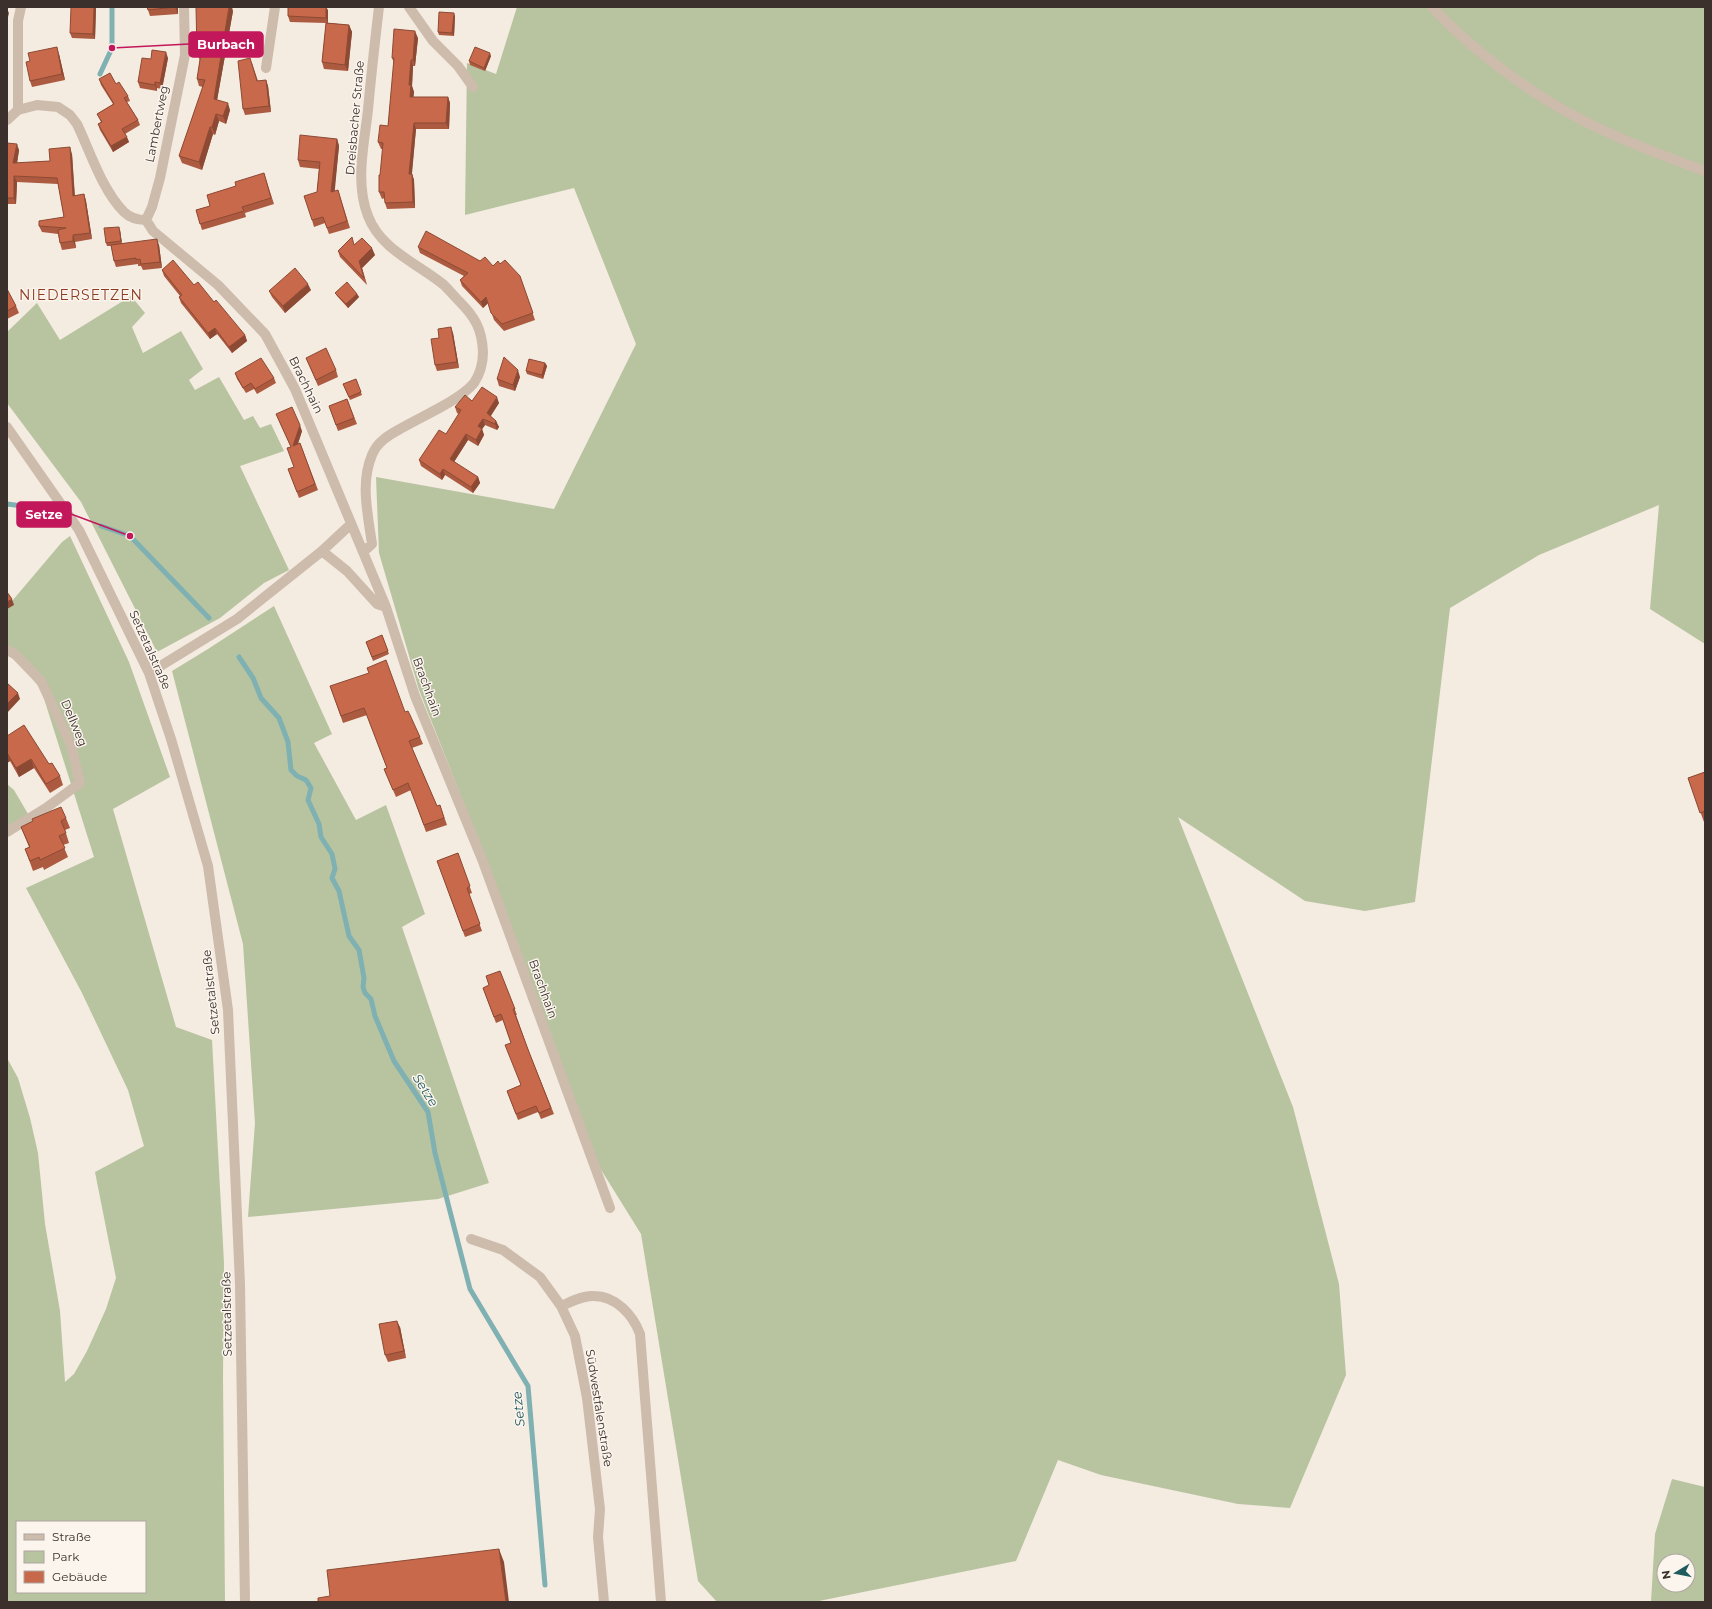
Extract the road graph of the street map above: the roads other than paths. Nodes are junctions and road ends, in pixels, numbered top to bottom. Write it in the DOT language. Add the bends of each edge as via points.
graph roads {
  1 [pos="21,7"];
  2 [pos="184,7"];
  3 [pos="275,7"];
  4 [pos="379,7"];
  5 [pos="409,7"];
  6 [pos="1432,7"];
  7 [pos="266,68"];
  8 [pos="473,87"];
  9 [pos="18,110"];
  10 [pos="7,120"];
  11 [pos="1705,171"];
  12 [pos="146,220"];
  13 [pos="7,427"];
  14 [pos="351,524"];
  15 [pos="322,551"];
  16 [pos="363,552"];
  17 [pos="386,607"];
  18 [pos="7,650"];
  19 [pos="148,673"];
  20 [pos="7,832"];
  21 [pos="610,1208"];
  22 [pos="471,1239"];
  23 [pos="561,1306"];
  24 [pos="245,1602"];
  25 [pos="604,1602"];
  26 [pos="661,1602"];
  1 -- 9 [label="street" via="18,22"];
  2 -- 12 [label="street, Lambertweg" via="185,55 160,178"];
  3 -- 7 [label="street"];
  4 -- 16 [label="street, Dreisbacher Straße" via="361,174 364,204 382,239 394,251 444,285 476,320 481,333 483,353 481,368 474,383 462,394 379,442 372,454 366,476 366,503 372,544"];
  5 -- 8 [label="street" via="433,41 458,66"];
  6 -- 11 [label="street" via="1488,59 1545,99 1640,146"];
  9 -- 10 [label="street"];
  9 -- 12 [label="street" via="37,105 58,107 70,116 77,124 107,189 124,213 136,220"];
  12 -- 14 [label="street, Brachhain" via="153,231 218,285 265,334 295,389"];
  13 -- 19 [label="street, Setzetalstraße" via="79,530"];
  14 -- 15 [label="street"];
  14 -- 16 [label="street, Brachhain"];
  15 -- 17 [label="street" via="347,572 377,604"];
  15 -- 19 [label="street" via="237,619"];
  16 -- 17 [label="street, Brachhain"];
  17 -- 21 [label="street, Brachhain" via="415,696 482,859"];
  18 -- 20 [label="street, Dellweg" via="16,655 41,681 71,745 80,783"];
  19 -- 24 [label="street, Setzetalstraße" via="171,740 208,866 228,1010 240,1284"];
  22 -- 23 [label="street, Südwestfalenstraße" via="503,1250 540,1277"];
  23 -- 25 [label="street, Südwestfalenstraße" via="575,1336 587,1398 600,1509 598,1537"];
  23 -- 26 [label="street" via="595,1296 614,1301 635,1321 640,1334"];
}
